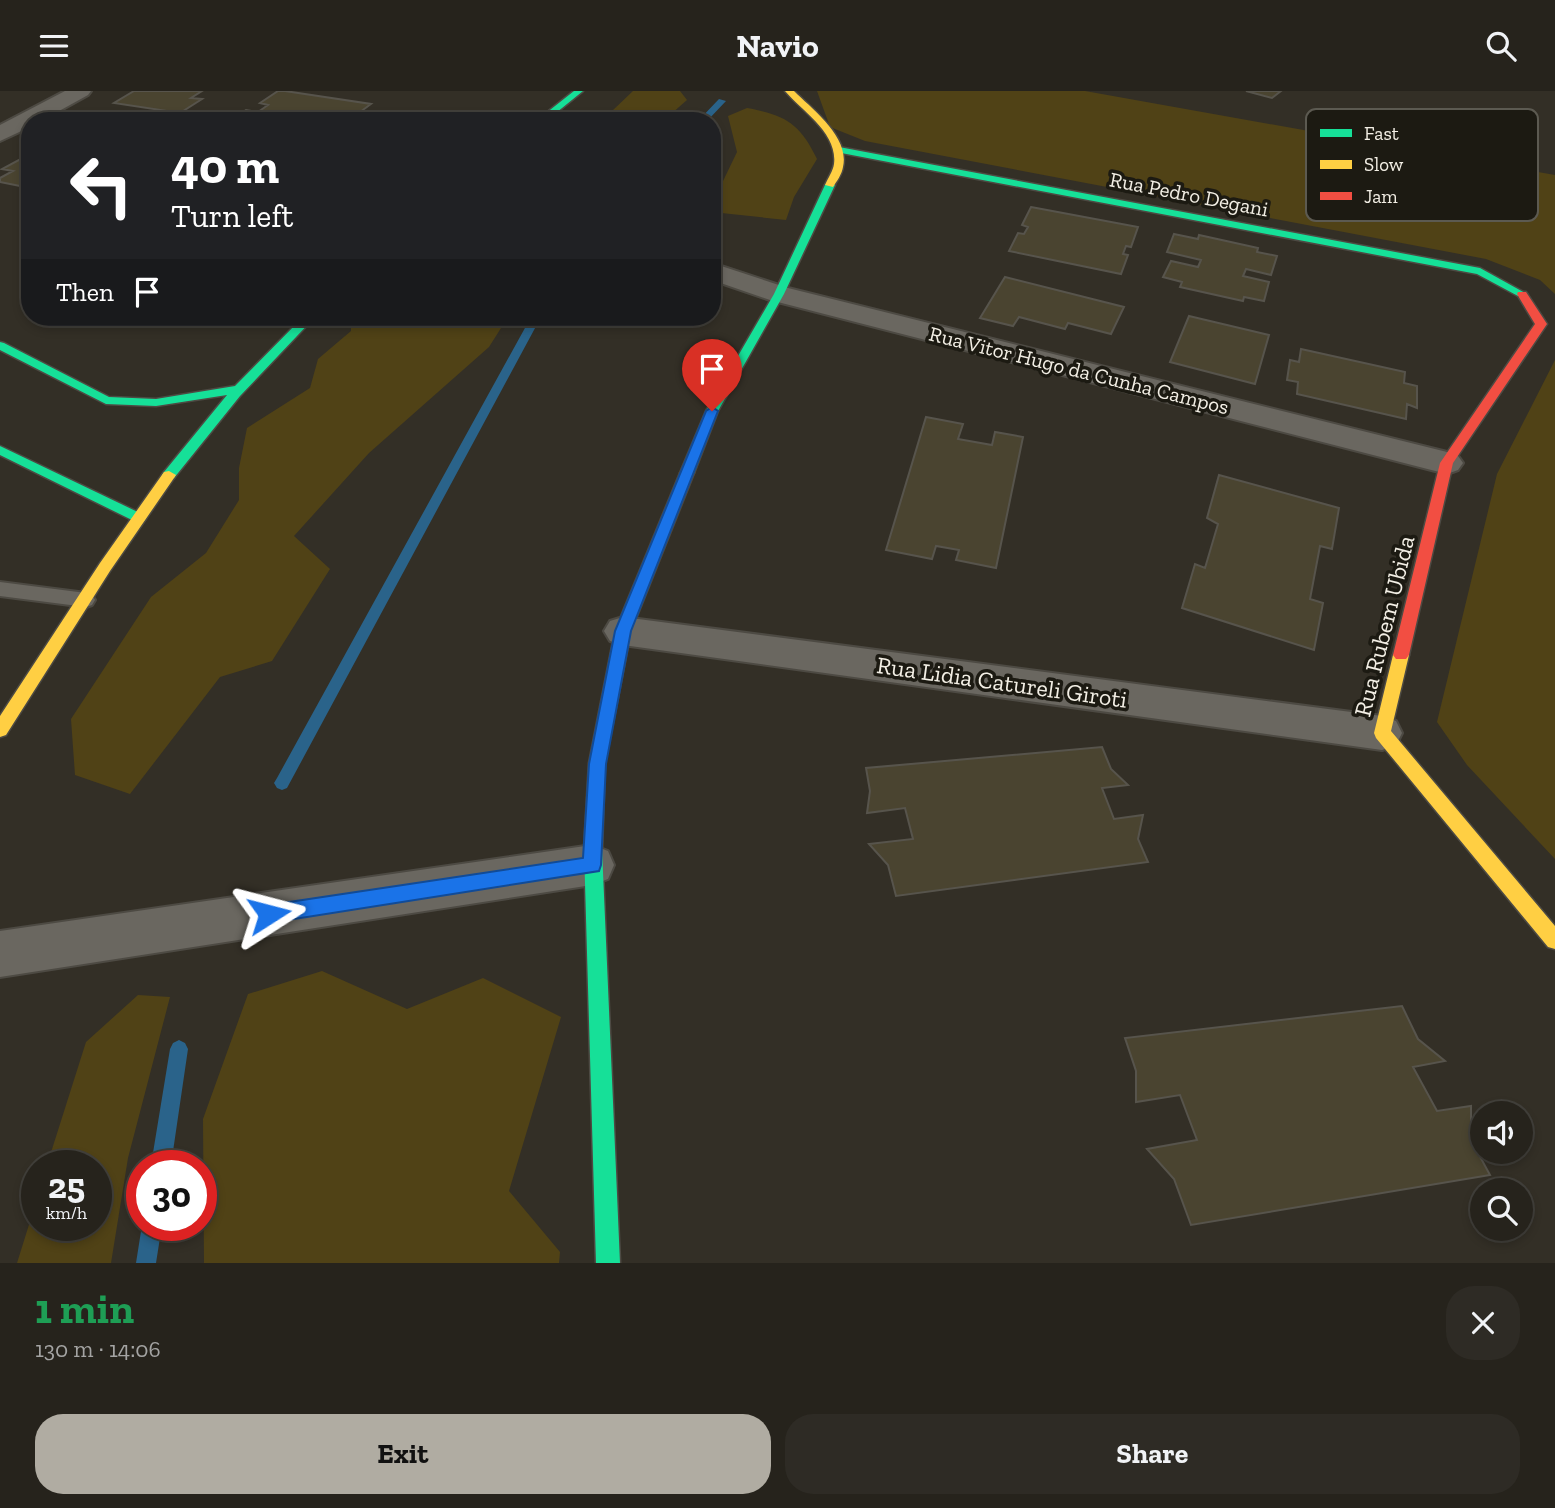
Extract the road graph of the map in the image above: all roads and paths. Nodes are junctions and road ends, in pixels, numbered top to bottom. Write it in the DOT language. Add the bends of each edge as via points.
graph roads {
  1 [pos="81,91"];
  2 [pos="579,91"];
  3 [pos="789,91"];
  4 [pos="39,112"];
  5 [pos="552,112"];
  6 [pos="21,122"];
  7 [pos="0,134"];
  8 [pos="839,150"];
  9 [pos="721,274"];
  10 [pos="779,294"];
  11 [pos="1525,295"];
  12 [pos="300,326"];
  13 [pos="0,345"];
  14 [pos="239,389"];
  15 [pos="0,450"];
  16 [pos="1447,463"];
  17 [pos="139,518"];
  18 [pos="0,589"];
  19 [pos="86,600"];
  20 [pos="623,631"];
  21 [pos="0,730"];
  22 [pos="1382,733"];
  23 [pos="592,865"];
  24 [pos="1555,940"];
  25 [pos="0,954"];
  26 [pos="608,1263"];
  1 -- 4 [label="street"];
  2 -- 5 [label="main road"];
  3 -- 8 [label="main road"];
  6 -- 7 [label="street"];
  8 -- 10 [label="main road" via="839,165"];
  8 -- 11 [label="main road, Rua Pedro Degani" via="1480,271"];
  9 -- 10 [label="street, Rua Vitor Hugo da Cunha Campos"];
  10 -- 16 [label="street, Rua Vitor Hugo da Cunha Campos"];
  10 -- 20 [label="main road" via="712,411"];
  11 -- 16 [label="main road, Rua Rubem Ubida" via="1541,324"];
  12 -- 14 [label="main road"];
  13 -- 14 [label="main road" via="106,400 124,404 153,404"];
  14 -- 17 [label="main road"];
  15 -- 17 [label="main road"];
  16 -- 22 [label="main road, Rua Rubem Ubida"];
  17 -- 19 [label="main road"];
  18 -- 19 [label="lane"];
  19 -- 21 [label="main road"];
  20 -- 22 [label="street, Rua Lidia Catureli Giroti"];
  20 -- 23 [label="main road" via="597,764"];
  22 -- 24 [label="main road, Rua Rubem Ubida"];
  23 -- 25 [label="street"];
  23 -- 26 [label="main road"];
}
